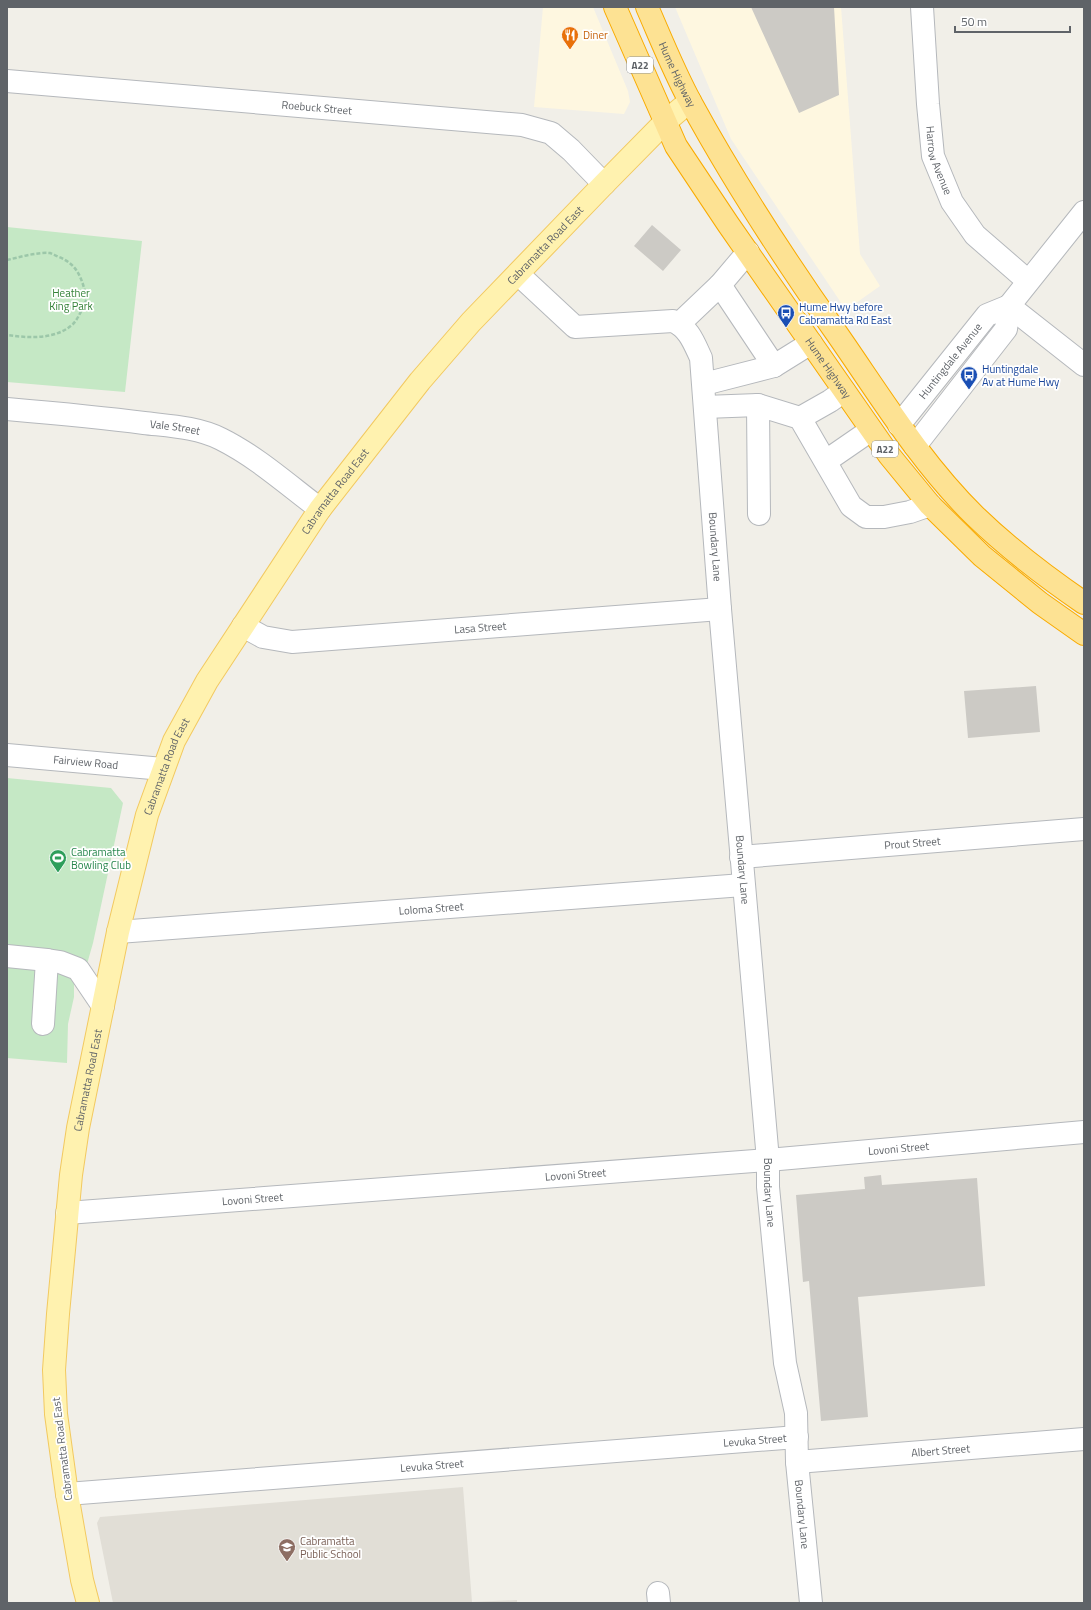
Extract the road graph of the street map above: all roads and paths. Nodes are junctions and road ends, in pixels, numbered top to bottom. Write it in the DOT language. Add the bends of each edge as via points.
graph roads {
  1 [pos="615,7"];
  2 [pos="647,7"];
  3 [pos="922,7"];
  4 [pos="7,81"];
  5 [pos="690,101"];
  6 [pos="665,122"];
  7 [pos="604,184"];
  8 [pos="1084,212"];
  9 [pos="748,252"];
  10 [pos="7,260"];
  11 [pos="518,274"];
  12 [pos="1028,281"];
  13 [pos="720,285"];
  14 [pos="1009,306"];
  15 [pos="679,324"];
  16 [pos="7,335"];
  17 [pos="811,344"];
  18 [pos="1084,365"];
  19 [pos="774,366"];
  20 [pos="704,384"];
  21 [pos="844,391"];
  22 [pos="758,405"];
  23 [pos="705,407"];
  24 [pos="7,409"];
  25 [pos="800,418"];
  26 [pos="899,424"];
  27 [pos="871,430"];
  28 [pos="915,446"];
  29 [pos="826,460"];
  30 [pos="930,505"];
  31 [pos="320,509"];
  32 [pos="759,514"];
  33 [pos="1084,603"];
  34 [pos="720,608"];
  35 [pos="243,626"];
  36 [pos="1084,634"];
  37 [pos="7,755"];
  38 [pos="163,769"];
  39 [pos="1084,829"];
  40 [pos="741,857"];
  41 [pos="744,885"];
  42 [pos="118,932"];
  43 [pos="7,956"];
  44 [pos="47,960"];
  45 [pos="103,1006"];
  46 [pos="43,1024"];
  47 [pos="1084,1132"];
  48 [pos="768,1160"];
  49 [pos="67,1213"];
  50 [pos="797,1437"];
  51 [pos="1084,1439"];
  52 [pos="797,1462"];
  53 [pos="66,1494"];
  54 [pos="88,1603"];
  55 [pos="811,1603"];
  1 -- 6 [label="highway, Hume Highway / A22"];
  2 -- 5 [label="highway, Hume Highway / A22"];
  3 -- 12 [label="street, Harrow Avenue" via="933,156 952,202 975,235"];
  4 -- 7 [label="street, Roebuck Street" via="522,125 551,133"];
  5 -- 6 [label="main road, Cabramatta Road East"];
  5 -- 26 [label="highway, Hume Highway / A22" via="737,184 800,281"];
  6 -- 7 [label="main road, Cabramatta Road East"];
  6 -- 9 [label="highway, Hume Highway / A22" via="679,151"];
  7 -- 11 [label="main road, Cabramatta Road East"];
  8 -- 12 [label="street"];
  9 -- 13 [label="street"];
  9 -- 17 [label="highway, Hume Highway / A22"];
  10 -- 16 [label="path" via="51,253 68,260 77,270 86,299 73,324 56,334 28,338"];
  11 -- 15 [label="street" via="575,327 673,321"];
  11 -- 31 [label="main road, Cabramatta Road East" via="471,322 420,381"];
  12 -- 14 [label="street"];
  13 -- 15 [label="street"];
  13 -- 19 [label="street"];
  14 -- 18 [label="street"];
  14 -- 26 [label="street, Huntingdale Avenue" via="987,315"];
  14 -- 28 [label="street" via="1006,329"];
  15 -- 20 [label="street, Boundary Lane" via="689,334 701,358"];
  17 -- 19 [label="street"];
  17 -- 21 [label="highway, Hume Highway / A22"];
  19 -- 20 [label="street"];
  20 -- 23 [label="street, Boundary Lane"];
  21 -- 25 [label="street"];
  21 -- 27 [label="highway, Hume Highway / A22"];
  22 -- 23 [label="street"];
  22 -- 25 [label="street"];
  22 -- 32 [label="street"];
  23 -- 34 [label="street, Boundary Lane"];
  24 -- 31 [label="street, Vale Street" via="91,416 202,432 234,446"];
  25 -- 29 [label="street"];
  26 -- 28 [label="highway, Hume Highway / A22"];
  27 -- 29 [label="street"];
  27 -- 30 [label="highway, Hume Highway / A22"];
  28 -- 33 [label="highway, Hume Highway / A22" via="975,516 1019,555"];
  29 -- 30 [label="street" via="851,506 866,517 884,517"];
  30 -- 36 [label="highway, Hume Highway / A22" via="1009,579"];
  31 -- 35 [label="main road, Cabramatta Road East"];
  34 -- 35 [label="street, Lasa Street" via="292,642 263,637"];
  34 -- 40 [label="street, Boundary Lane"];
  35 -- 38 [label="main road, Cabramatta Road East" via="207,681 174,741"];
  37 -- 38 [label="street, Fairview Road"];
  38 -- 42 [label="main road, Cabramatta Road East" via="147,815"];
  39 -- 40 [label="street, Prout Street"];
  40 -- 41 [label="street, Boundary Lane"];
  41 -- 42 [label="street, Loloma Street"];
  41 -- 48 [label="street, Boundary Lane"];
  42 -- 45 [label="main road, Cabramatta Road East"];
  43 -- 44 [label="street"];
  44 -- 45 [label="street" via="78,969"];
  44 -- 46 [label="street"];
  45 -- 49 [label="main road, Cabramatta Road East" via="78,1128"];
  47 -- 48 [label="street, Lovoni Street"];
  48 -- 49 [label="street, Lovoni Street"];
  48 -- 50 [label="street, Boundary Lane" via="768,1187 785,1363 796,1413"];
  49 -- 53 [label="main road, Cabramatta Road East" via="54,1370 56,1414"];
  50 -- 52 [label="street, Boundary Lane"];
  50 -- 53 [label="street, Levuka Street"];
  51 -- 52 [label="street, Albert Street"];
  52 -- 55 [label="street, Boundary Lane"];
  53 -- 54 [label="main road, Cabramatta Road East"];
}
